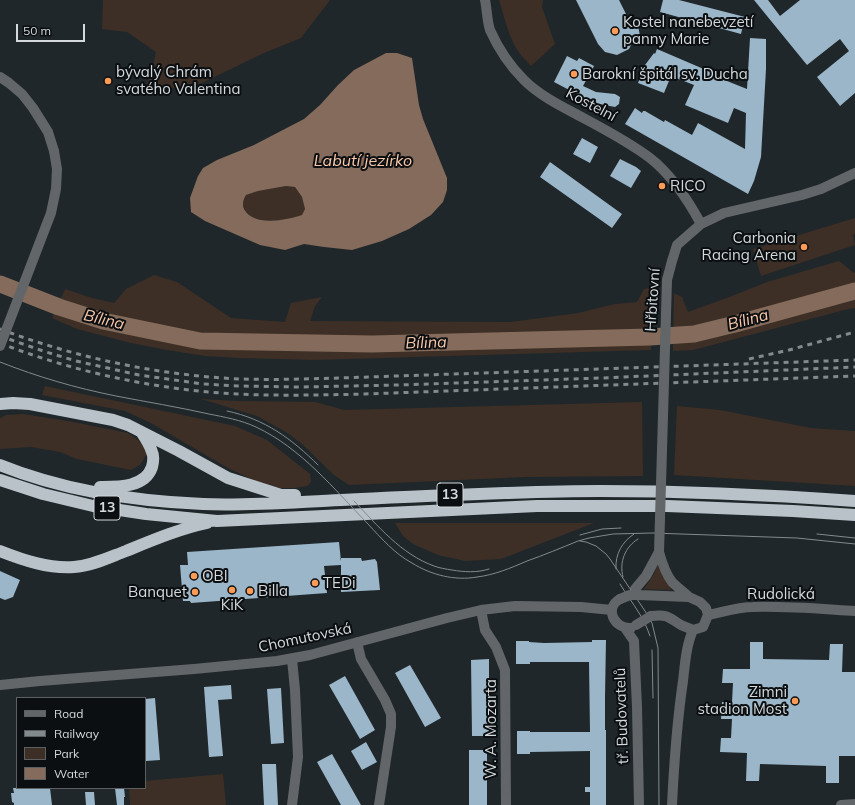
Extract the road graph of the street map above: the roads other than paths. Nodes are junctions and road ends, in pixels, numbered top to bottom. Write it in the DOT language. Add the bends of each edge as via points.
graph roads {
  1 [pos="485,0"];
  2 [pos="0,77"];
  3 [pos="855,173"];
  4 [pos="701,224"];
  5 [pos="0,346"];
  6 [pos="0,404"];
  7 [pos="142,433"];
  8 [pos="0,465"];
  9 [pos="0,480"];
  10 [pos="47,481"];
  11 [pos="394,497"];
  12 [pos="855,501"];
  13 [pos="855,515"];
  14 [pos="217,521"];
  15 [pos="0,551"];
  16 [pos="659,552"];
  17 [pos="635,593"];
  18 [pos="689,597"];
  19 [pos="481,610"];
  20 [pos="612,610"];
  21 [pos="855,611"];
  22 [pos="708,615"];
  23 [pos="625,628"];
  24 [pos="693,630"];
  25 [pos="357,642"];
  26 [pos="292,659"];
  27 [pos="0,685"];
  28 [pos="855,804"];
  29 [pos="292,805"];
  30 [pos="379,805"];
  31 [pos="506,805"];
  32 [pos="639,805"];
  33 [pos="672,805"];
  34 [pos="841,805"];
  1 -- 4 [label="street, Kostelní" via="490,28 501,51 524,81 547,98 631,144 651,159 677,186"];
  2 -- 5 [label="street, bridge" via="22,94 34,108 48,132 57,170 51,213"];
  3 -- 4 [label="street, Hřbitovní" via="821,189 724,213"];
  4 -- 16 [label="street, Hřbitovní, bridge" via="677,245 667,280"];
  6 -- 7 [label="highway" via="30,404 97,416 128,425"];
  7 -- 10 [label="highway" via="153,454 150,472 142,480 118,487"];
  7 -- 11 [label="highway" via="228,478 281,494"];
  8 -- 10 [label="highway, 13"];
  9 -- 14 [label="highway, 13" via="43,494 100,507"];
  10 -- 11 [label="highway, 13" via="121,497 204,504"];
  11 -- 12 [label="highway, 13" via="600,491"];
  13 -- 14 [label="highway, 13" via="667,506 537,506"];
  14 -- 15 [label="highway" via="171,533 102,560 74,567 39,564"];
  16 -- 17 [label="street"];
  16 -- 18 [label="street" via="672,582"];
  17 -- 18 [label="street"];
  17 -- 20 [label="street, bridge" via="616,601"];
  18 -- 22 [label="street" via="700,602"];
  19 -- 20 [label="street, Chomutovská" via="515,606"];
  19 -- 25 [label="street, Chomutovská"];
  19 -- 31 [label="street, W. A. Mozarta" via="485,630 496,647 505,670"];
  20 -- 23 [label="street" via="613,618"];
  21 -- 22 [label="street, Rudolická" via="753,607"];
  22 -- 24 [label="street" via="703,627"];
  23 -- 24 [label="street, bridge" via="631,628 651,616 664,616"];
  23 -- 32 [label="street, tř. Budovatelů" via="634,641"];
  24 -- 33 [label="street" via="689,640 680,700"];
  25 -- 26 [label="street, Chomutovská"];
  25 -- 30 [label="street" via="361,660 391,714"];
  26 -- 27 [label="street, Chomutovská"];
  26 -- 29 [label="street" via="298,757"];
  28 -- 34 [label="street"];
}
